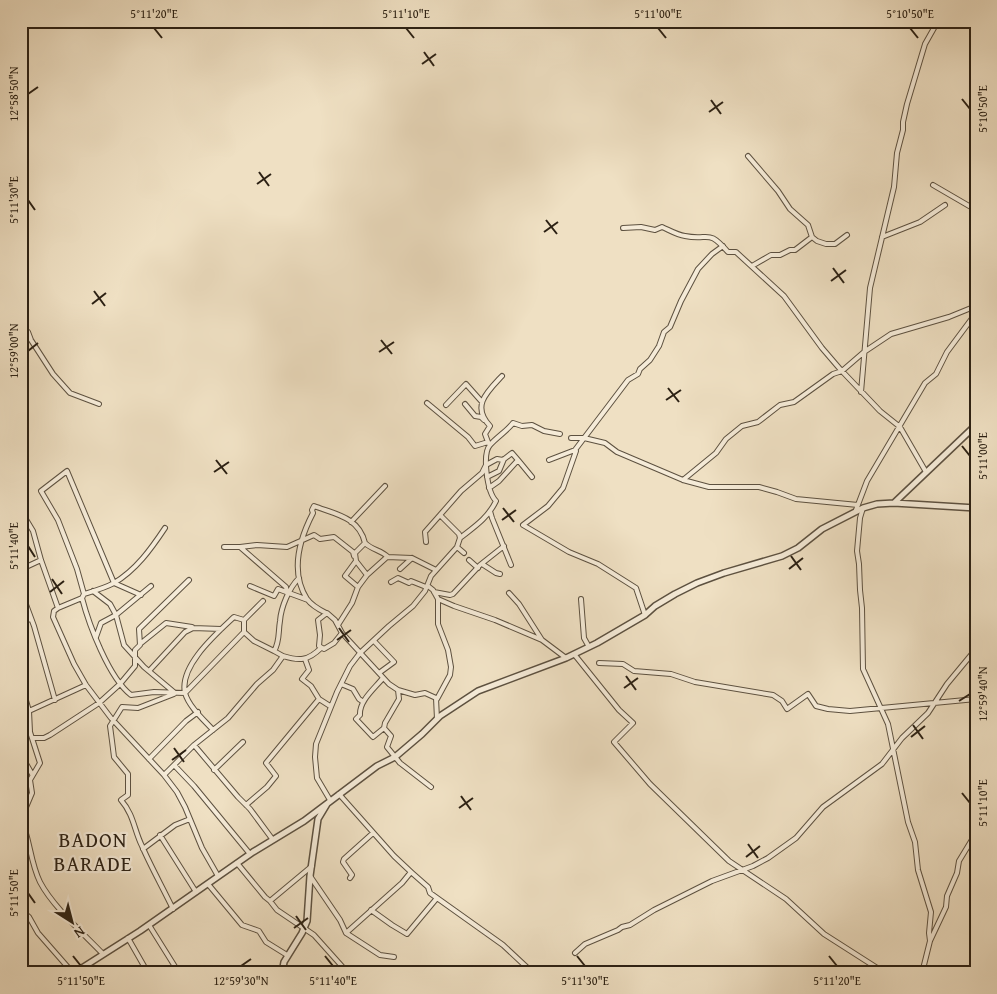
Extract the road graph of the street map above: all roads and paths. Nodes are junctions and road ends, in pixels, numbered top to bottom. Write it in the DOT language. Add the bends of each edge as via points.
graph roads {
  1 [pos="938,21"];
  2 [pos="973,21"];
  3 [pos="976,29"];
  4 [pos="748,156"];
  5 [pos="933,185"];
  6 [pos="945,206"];
  7 [pos="976,210"];
  8 [pos="623,228"];
  9 [pos="847,235"];
  10 [pos="812,237"];
  11 [pos="882,237"];
  12 [pos="723,246"];
  13 [pos="752,266"];
  14 [pos="976,306"];
  15 [pos="976,313"];
  16 [pos="21,325"];
  17 [pos="864,352"];
  18 [pos="842,371"];
  19 [pos="502,376"];
  20 [pos="861,392"];
  21 [pos="482,402"];
  22 [pos="427,403"];
  23 [pos="99,404"];
  24 [pos="466,404"];
  25 [pos="446,405"];
  26 [pos="484,420"];
  27 [pos="976,425"];
  28 [pos="900,427"];
  29 [pos="560,434"];
  30 [pos="571,438"];
  31 [pos="584,438"];
  32 [pos="489,443"];
  33 [pos="575,450"];
  34 [pos="504,459"];
  35 [pos="518,460"];
  36 [pos="549,460"];
  37 [pos="486,465"];
  38 [pos="926,472"];
  39 [pos="532,477"];
  40 [pos="487,478"];
  41 [pos="683,480"];
  42 [pos="385,486"];
  43 [pos="489,488"];
  44 [pos="894,503"];
  45 [pos="859,508"];
  46 [pos="976,508"];
  47 [pos="490,511"];
  48 [pos="440,515"];
  49 [pos="24,516"];
  50 [pos="351,522"];
  51 [pos="165,528"];
  52 [pos="460,538"];
  53 [pos="301,540"];
  54 [pos="426,542"];
  55 [pos="365,543"];
  56 [pos="504,546"];
  57 [pos="224,547"];
  58 [pos="240,547"];
  59 [pos="457,547"];
  60 [pos="354,553"];
  61 [pos="464,553"];
  62 [pos="388,557"];
  63 [pos="412,558"];
  64 [pos="41,560"];
  65 [pos="468,560"];
  66 [pos="356,561"];
  67 [pos="482,564"];
  68 [pos="511,565"];
  69 [pos="478,568"];
  70 [pos="400,569"];
  71 [pos="436,570"];
  72 [pos="21,571"];
  73 [pos="500,574"];
  74 [pos="367,575"];
  75 [pos="299,578"];
  76 [pos="189,580"];
  77 [pos="391,582"];
  78 [pos="114,583"];
  79 [pos="151,586"];
  80 [pos="250,586"];
  81 [pos="358,587"];
  82 [pos="426,587"];
  83 [pos="21,591"];
  84 [pos="93,591"];
  85 [pos="434,592"];
  86 [pos="288,593"];
  87 [pos="509,593"];
  88 [pos="141,594"];
  89 [pos="83,596"];
  90 [pos="438,599"];
  91 [pos="581,599"];
  92 [pos="308,600"];
  93 [pos="263,601"];
  94 [pos="58,608"];
  95 [pos="326,613"];
  96 [pos="116,615"];
  97 [pos="645,615"];
  98 [pos="31,618"];
  99 [pos="244,620"];
  100 [pos="21,621"];
  101 [pos="338,625"];
  102 [pos="195,628"];
  103 [pos="222,629"];
  104 [pos="244,632"];
  105 [pos="342,633"];
  106 [pos="96,637"];
  107 [pos="374,640"];
  108 [pos="542,640"];
  109 [pos="140,645"];
  110 [pos="589,647"];
  111 [pos="321,648"];
  112 [pos="976,649"];
  113 [pos="274,652"];
  114 [pos="362,653"];
  115 [pos="574,654"];
  116 [pos="135,656"];
  117 [pos="283,656"];
  118 [pos="566,658"];
  119 [pos="305,659"];
  120 [pos="600,663"];
  121 [pos="149,671"];
  122 [pos="379,673"];
  123 [pos="384,678"];
  124 [pos="21,683"];
  125 [pos="120,684"];
  126 [pos="341,684"];
  127 [pos="86,685"];
  128 [pos="398,690"];
  129 [pos="176,693"];
  130 [pos="185,693"];
  131 [pos="319,699"];
  132 [pos="437,699"];
  133 [pos="976,699"];
  134 [pos="55,700"];
  135 [pos="362,701"];
  136 [pos="99,703"];
  137 [pos="935,704"];
  138 [pos="330,706"];
  139 [pos="881,707"];
  140 [pos="29,711"];
  141 [pos="198,712"];
  142 [pos="114,719"];
  143 [pos="437,719"];
  144 [pos="384,728"];
  145 [pos="214,730"];
  146 [pos="32,738"];
  147 [pos="243,742"];
  148 [pos="194,745"];
  149 [pos="893,749"];
  150 [pos="21,755"];
  151 [pos="395,757"];
  152 [pos="149,759"];
  153 [pos="174,765"];
  154 [pos="214,770"];
  155 [pos="32,774"];
  156 [pos="164,775"];
  157 [pos="30,780"];
  158 [pos="21,786"];
  159 [pos="431,787"];
  160 [pos="338,794"];
  161 [pos="21,798"];
  162 [pos="330,800"];
  163 [pos="246,805"];
  164 [pos="23,811"];
  165 [pos="190,819"];
  166 [pos="373,833"];
  167 [pos="976,833"];
  168 [pos="160,835"];
  169 [pos="21,839"];
  170 [pos="272,840"];
  171 [pos="27,843"];
  172 [pos="143,849"];
  173 [pos="250,854"];
  174 [pos="237,863"];
  175 [pos="312,866"];
  176 [pos="742,870"];
  177 [pos="411,872"];
  178 [pos="218,876"];
  179 [pos="310,876"];
  180 [pos="350,878"];
  181 [pos="208,884"];
  182 [pos="196,892"];
  183 [pos="437,898"];
  184 [pos="270,901"];
  185 [pos="173,909"];
  186 [pos="21,910"];
  187 [pos="371,910"];
  188 [pos="149,925"];
  189 [pos="304,928"];
  190 [pos="346,932"];
  191 [pos="128,938"];
  192 [pos="930,941"];
  193 [pos="574,953"];
  194 [pos="104,954"];
  195 [pos="288,955"];
  196 [pos="394,958"];
  197 [pos="21,964"];
  198 [pos="31,973"];
  199 [pos="74,973"];
  200 [pos="148,973"];
  201 [pos="179,973"];
  202 [pos="282,973"];
  203 [pos="348,973"];
  204 [pos="533,973"];
  205 [pos="885,973"];
  206 [pos="922,973"];
  1 -- 11 [label="street" via="925,44 907,104 894,187"];
  2 -- 3 [label="street"];
  4 -- 10 [label="street" via="790,209 808,225"];
  5 -- 7 [label="street"];
  6 -- 11 [label="street" via="920,222"];
  8 -- 12 [label="street" via="655,230 662,227 684,236 712,236"];
  9 -- 10 [label="street" via="835,244 826,244"];
  10 -- 13 [label="street" via="795,250 771,255"];
  11 -- 17 [label="street" via="870,288"];
  12 -- 13 [label="street"];
  12 -- 31 [label="street" via="698,269 650,360 628,380"];
  13 -- 18 [label="street" via="784,296"];
  14 -- 17 [label="street" via="891,334"];
  15 -- 28 [label="street" via="936,374 925,383"];
  16 -- 23 [label="street" via="70,394"];
  17 -- 18 [label="street"];
  17 -- 20 [label="street"];
  18 -- 20 [label="street"];
  18 -- 41 [label="street" via="794,402 780,405 758,422 742,426"];
  19 -- 21 [label="street"];
  20 -- 28 [label="street"];
  21 -- 25 [label="street" via="466,384"];
  21 -- 26 [label="street"];
  22 -- 32 [label="street" via="475,446"];
  24 -- 26 [label="street" via="475,416"];
  26 -- 32 [label="street" via="490,426 485,434"];
  27 -- 38 [label="street"];
  28 -- 38 [label="street"];
  28 -- 45 [label="street" via="867,481"];
  29 -- 32 [label="street" via="513,422"];
  30 -- 31 [label="street"];
  31 -- 33 [label="street"];
  31 -- 41 [label="street" via="605,443 617,452"];
  32 -- 37 [label="street"];
  33 -- 36 [label="street"];
  33 -- 97 [label="street" via="563,488 548,506 523,525 636,588"];
  34 -- 35 [label="street" via="512,453"];
  34 -- 37 [label="street"];
  34 -- 40 [label="street" via="499,471"];
  35 -- 39 [label="street"];
  35 -- 43 [label="street"];
  37 -- 40 [label="street"];
  37 -- 48 [label="street"];
  38 -- 44 [label="street"];
  40 -- 43 [label="street"];
  41 -- 45 [label="street" via="709,487 759,487 796,499"];
  42 -- 50 [label="street"];
  43 -- 47 [label="street" via="496,501"];
  44 -- 45 [label="street"];
  44 -- 46 [label="street"];
  45 -- 97 [label="street" via="822,529 798,548 697,583"];
  45 -- 139 [label="street" via="857,551 863,669"];
  47 -- 52 [label="street"];
  47 -- 56 [label="street"];
  48 -- 52 [label="street" via="454,527"];
  48 -- 54 [label="street" via="425,532"];
  49 -- 64 [label="street" via="33,531"];
  50 -- 53 [label="street" via="342,515 314,506"];
  50 -- 55 [label="street" via="363,534"];
  51 -- 78 [label="street" via="151,550"];
  52 -- 59 [label="street"];
  53 -- 58 [label="street" via="287,547"];
  53 -- 60 [label="street" via="314,535 320,539 334,537"];
  53 -- 75 [label="street"];
  55 -- 60 [label="street"];
  55 -- 62 [label="street"];
  56 -- 67 [label="street"];
  56 -- 68 [label="street"];
  57 -- 58 [label="street"];
  58 -- 86 [label="street" via="286,587"];
  59 -- 61 [label="street"];
  59 -- 71 [label="street"];
  60 -- 66 [label="street"];
  62 -- 63 [label="street"];
  62 -- 74 [label="street"];
  63 -- 70 [label="street"];
  63 -- 71 [label="street"];
  64 -- 72 [label="street"];
  64 -- 94 [label="street"];
  65 -- 69 [label="street"];
  66 -- 74 [label="street"];
  66 -- 81 [label="street" via="345,576"];
  67 -- 69 [label="street"];
  67 -- 73 [label="street"];
  69 -- 85 [label="street" via="453,594"];
  71 -- 82 [label="street"];
  74 -- 81 [label="street"];
  75 -- 86 [label="street"];
  75 -- 92 [label="street"];
  76 -- 109 [label="street" via="139,629"];
  77 -- 82 [label="street" via="398,578"];
  78 -- 84 [label="street"];
  78 -- 88 [label="street"];
  78 -- 89 [label="street" via="67,472 41,491 58,520 77,568"];
  79 -- 88 [label="street"];
  80 -- 86 [label="street" via="274,596 278,589"];
  81 -- 101 [label="street"];
  82 -- 85 [label="street"];
  82 -- 107 [label="street" via="414,606"];
  83 -- 98 [label="street"];
  84 -- 89 [label="street"];
  84 -- 96 [label="street" via="110,604"];
  85 -- 90 [label="street"];
  86 -- 92 [label="street"];
  86 -- 113 [label="street"];
  87 -- 108 [label="street"];
  88 -- 96 [label="street"];
  89 -- 94 [label="street"];
  89 -- 106 [label="street"];
  90 -- 108 [label="street"];
  90 -- 132 [label="street" via="438,624 451,666 450,675"];
  91 -- 110 [label="street" via="584,638"];
  92 -- 95 [label="street"];
  93 -- 99 [label="street"];
  94 -- 127 [label="street" via="53,617"];
  95 -- 101 [label="street"];
  95 -- 111 [label="street" via="318,622"];
  96 -- 106 [label="street" via="101,624"];
  96 -- 116 [label="street" via="124,646"];
  97 -- 110 [label="street"];
  98 -- 100 [label="street"];
  98 -- 134 [label="street"];
  99 -- 103 [label="street" via="234,617"];
  99 -- 104 [label="street"];
  101 -- 105 [label="street"];
  102 -- 103 [label="street"];
  102 -- 109 [label="street" via="166,623"];
  102 -- 121 [label="street" via="185,632"];
  103 -- 130 [label="street" via="205,645 186,674"];
  104 -- 113 [label="street"];
  104 -- 130 [label="street"];
  105 -- 111 [label="street" via="329,647"];
  105 -- 114 [label="street"];
  106 -- 125 [label="street"];
  107 -- 114 [label="street"];
  107 -- 122 [label="street" via="394,662"];
  108 -- 118 [label="street"];
  109 -- 116 [label="street"];
  110 -- 115 [label="street"];
  111 -- 119 [label="street"];
  112 -- 137 [label="street"];
  113 -- 117 [label="street"];
  114 -- 122 [label="street"];
  114 -- 126 [label="street" via="350,666"];
  115 -- 118 [label="street"];
  115 -- 176 [label="street" via="632,723 614,742 652,785"];
  116 -- 121 [label="street"];
  116 -- 125 [label="street" via="135,666"];
  117 -- 119 [label="street"];
  117 -- 145 [label="street"];
  118 -- 143 [label="street" via="478,691"];
  119 -- 131 [label="street" via="309,670 302,679"];
  120 -- 139 [label="street" via="623,664 634,672 670,674 695,682 773,695 787,709 808,694 816,706 828,709 850,711"];
  121 -- 129 [label="street"];
  122 -- 123 [label="street"];
  123 -- 128 [label="street"];
  123 -- 135 [label="street"];
  124 -- 140 [label="street"];
  125 -- 129 [label="street" via="131,695"];
  125 -- 136 [label="street"];
  126 -- 135 [label="street" via="353,689"];
  126 -- 138 [label="street"];
  127 -- 134 [label="street"];
  127 -- 136 [label="street"];
  128 -- 132 [label="street" via="415,695 425,693"];
  128 -- 144 [label="street" via="398,699"];
  129 -- 130 [label="street"];
  129 -- 142 [label="street" via="138,708 122,707"];
  130 -- 141 [label="street"];
  131 -- 138 [label="street"];
  131 -- 163 [label="street" via="266,763 276,776"];
  132 -- 143 [label="street"];
  133 -- 137 [label="street"];
  134 -- 140 [label="street"];
  135 -- 144 [label="street" via="360,715 356,719 373,737"];
  136 -- 142 [label="street"];
  136 -- 146 [label="street" via="50,735"];
  137 -- 139 [label="street"];
  137 -- 149 [label="street"];
  138 -- 162 [label="street" via="314,757 317,778"];
  139 -- 149 [label="street"];
  140 -- 146 [label="street"];
  141 -- 145 [label="street"];
  141 -- 152 [label="street"];
  142 -- 152 [label="street"];
  142 -- 172 [label="street" via="110,726 114,757 128,774 128,795 121,800 131,815"];
  143 -- 151 [label="street"];
  144 -- 151 [label="street" via="390,736 387,747"];
  145 -- 148 [label="street"];
  146 -- 155 [label="street" via="40,763"];
  147 -- 154 [label="street"];
  148 -- 153 [label="street"];
  148 -- 154 [label="street"];
  149 -- 176 [label="street" via="882,764 823,807 796,838 768,858"];
  149 -- 192 [label="street" via="916,847 920,880 932,912"];
  150 -- 155 [label="street"];
  151 -- 159 [label="street"];
  151 -- 160 [label="street"];
  152 -- 156 [label="street"];
  153 -- 156 [label="street"];
  153 -- 173 [label="street"];
  154 -- 163 [label="street"];
  155 -- 157 [label="street"];
  156 -- 165 [label="street" via="177,792"];
  157 -- 158 [label="street"];
  157 -- 164 [label="street" via="32,793"];
  160 -- 162 [label="street"];
  160 -- 166 [label="street"];
  161 -- 164 [label="street"];
  162 -- 170 [label="street"];
  162 -- 175 [label="street" via="318,818"];
  163 -- 170 [label="street"];
  164 -- 171 [label="street" via="21,819"];
  165 -- 168 [label="street"];
  165 -- 178 [label="street"];
  166 -- 177 [label="street"];
  166 -- 180 [label="street" via="344,859 352,875"];
  167 -- 192 [label="street" via="959,861 946,907"];
  168 -- 172 [label="street"];
  168 -- 182 [label="street"];
  169 -- 171 [label="street"];
  170 -- 173 [label="street"];
  171 -- 194 [label="street" via="40,882"];
  172 -- 185 [label="street"];
  173 -- 174 [label="street"];
  174 -- 178 [label="street"];
  174 -- 184 [label="street"];
  175 -- 179 [label="street"];
  175 -- 184 [label="street"];
  176 -- 193 [label="street" via="704,884 630,926 585,944"];
  176 -- 205 [label="street" via="786,899 824,934"];
  177 -- 183 [label="street"];
  177 -- 187 [label="street"];
  178 -- 181 [label="street"];
  179 -- 189 [label="street" via="309,911"];
  179 -- 190 [label="street"];
  181 -- 182 [label="street"];
  181 -- 195 [label="street" via="242,925 259,931 266,942"];
  182 -- 185 [label="street"];
  183 -- 187 [label="street" via="408,934"];
  183 -- 204 [label="street" via="503,945"];
  184 -- 189 [label="street" via="277,910"];
  185 -- 188 [label="street"];
  186 -- 199 [label="street"];
  187 -- 190 [label="street"];
  188 -- 191 [label="street"];
  188 -- 201 [label="street"];
  189 -- 195 [label="street"];
  189 -- 203 [label="street"];
  190 -- 196 [label="street" via="380,955"];
  191 -- 194 [label="street"];
  191 -- 200 [label="street"];
  192 -- 206 [label="street"];
  194 -- 199 [label="street"];
  195 -- 202 [label="street"];
  197 -- 198 [label="street"];
}
